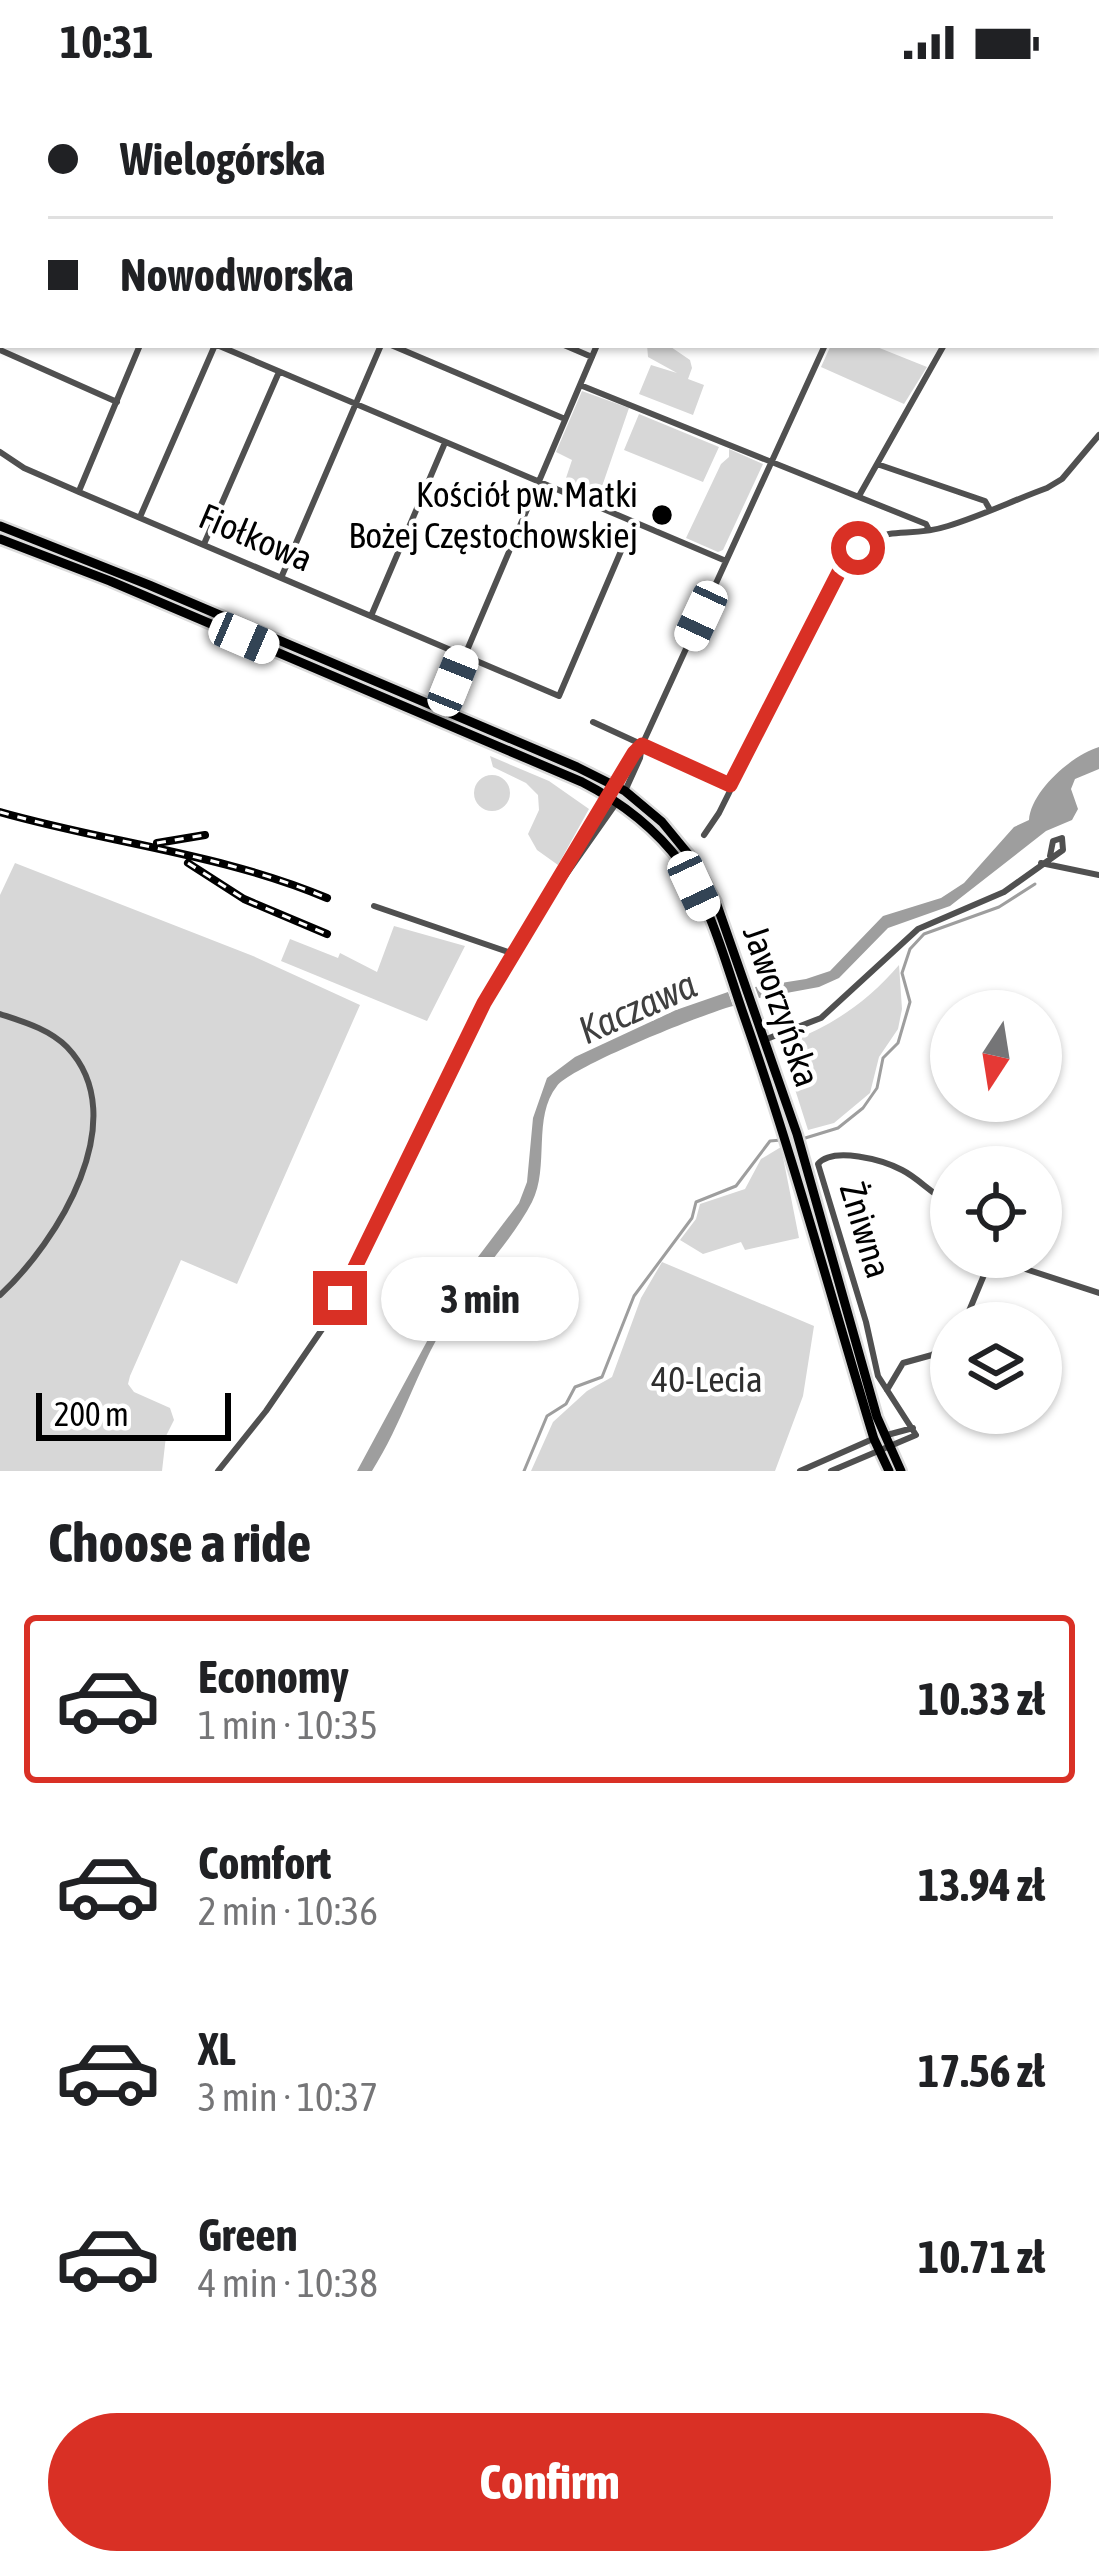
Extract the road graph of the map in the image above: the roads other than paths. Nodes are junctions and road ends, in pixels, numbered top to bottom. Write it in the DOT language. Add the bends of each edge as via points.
graph roads {
  1 [pos="139,348"];
  2 [pos="215,348"];
  3 [pos="223,348"];
  4 [pos="380,348"];
  5 [pos="398,348"];
  6 [pos="571,348"];
  7 [pos="596,348"];
  8 [pos="824,348"];
  9 [pos="942,348"];
  10 [pos="0,350"];
  11 [pos="592,357"];
  12 [pos="279,372"];
  13 [pos="580,385"];
  14 [pos="117,402"];
  15 [pos="355,405"];
  16 [pos="565,419"];
  17 [pos="1099,435"];
  18 [pos="444,445"];
  19 [pos="0,452"];
  20 [pos="771,461"];
  21 [pos="876,464"];
  22 [pos="538,484"];
  23 [pos="79,492"];
  24 [pos="859,496"];
  25 [pos="989,508"];
  26 [pos="140,517"];
  27 [pos="633,523"];
  28 [pos="0,526"];
  29 [pos="929,530"];
  30 [pos="0,539"];
  31 [pos="204,544"];
  32 [pos="726,562"];
  33 [pos="280,578"];
  34 [pos="371,616"];
  35 [pos="464,655"];
  36 [pos="442,709"];
  37 [pos="593,722"];
  38 [pos="642,745"];
  39 [pos="730,785"];
  40 [pos="619,788"];
  41 [pos="612,799"];
  42 [pos="704,835"];
  43 [pos="1050,856"];
  44 [pos="1041,863"];
  45 [pos="1099,875"];
  46 [pos="374,906"];
  47 [pos="511,953"];
  48 [pos="737,977"];
  49 [pos="0,1014"];
  50 [pos="751,1018"];
  51 [pos="764,1040"];
  52 [pos="793,1140"];
  53 [pos="930,1186"];
  54 [pos="1053,1278"];
  55 [pos="1099,1293"];
  56 [pos="0,1295"];
  57 [pos="930,1356"];
  58 [pos="887,1390"];
  59 [pos="881,1443"];
  60 [pos="218,1471"];
  61 [pos="800,1471"];
  62 [pos="831,1471"];
  63 [pos="889,1471"];
  64 [pos="901,1471"];
  1 -- 14 [label="street"];
  2 -- 26 [label="street"];
  3 -- 12 [label="street"];
  4 -- 15 [label="street"];
  5 -- 16 [label="street"];
  6 -- 11 [label="street"];
  7 -- 11 [label="street"];
  8 -- 20 [label="street"];
  9 -- 21 [label="street"];
  10 -- 14 [label="street"];
  11 -- 13 [label="street"];
  12 -- 15 [label="street"];
  12 -- 31 [label="street"];
  13 -- 16 [label="street"];
  13 -- 20 [label="street"];
  14 -- 23 [label="street"];
  15 -- 18 [label="street"];
  15 -- 33 [label="street"];
  16 -- 22 [label="street"];
  17 -- 25 [label="street" via="1061,479"];
  18 -- 22 [label="street"];
  18 -- 34 [label="street"];
  19 -- 23 [label="street, Fiołkowa"];
  20 -- 24 [label="street"];
  20 -- 32 [label="street"];
  21 -- 24 [label="street"];
  21 -- 25 [label="street"];
  22 -- 27 [label="street"];
  22 -- 35 [label="street"];
  23 -- 26 [label="street, Fiołkowa"];
  24 -- 29 [label="street"];
  25 -- 29 [label="street"];
  26 -- 31 [label="street, Fiołkowa"];
  27 -- 32 [label="street"];
  27 -- 35 [label="street, Fiołkowa" via="559,696"];
  28 -- 36 [label="main road, Jaworzyńska"];
  29 -- 39 [label="street" via="883,534 848,559"];
  30 -- 41 [label="main road, Jaworzyńska"];
  31 -- 33 [label="street, Fiołkowa"];
  32 -- 38 [label="street"];
  33 -- 34 [label="street, Fiołkowa"];
  34 -- 35 [label="street, Fiołkowa"];
  35 -- 36 [label="street"];
  36 -- 40 [label="main road, Jaworzyńska"];
  37 -- 38 [label="street"];
  38 -- 39 [label="street"];
  38 -- 40 [label="street"];
  39 -- 42 [label="street"];
  40 -- 41 [label="street"];
  40 -- 48 [label="main road, Jaworzyńska" via="694,861 716,902"];
  41 -- 47 [label="street"];
  41 -- 48 [label="main road, Jaworzyńska" via="681,864"];
  43 -- 44 [label="street"];
  44 -- 45 [label="street"];
  44 -- 51 [label="street" via="1004,892 917,929 821,1018"];
  46 -- 47 [label="street"];
  47 -- 60 [label="street" via="325,1325"];
  48 -- 50 [label="main road, Jaworzyńska"];
  49 -- 56 [label="street" via="69,1050 87,1081 93,1117 62,1221"];
  50 -- 51 [label="main road, Jaworzyńska"];
  50 -- 52 [label="main road, Jaworzyńska"];
  51 -- 52 [label="main road, Jaworzyńska"];
  52 -- 59 [label="main road, Jaworzyńska"];
  53 -- 58 [label="street, Żniwna" via="898,1167 836,1154 818,1164"];
  54 -- 55 [label="street"];
  57 -- 58 [label="street" via="903,1364"];
  58 -- 59 [label="street, Żniwna" via="915,1431"];
  59 -- 61 [label="street"];
  59 -- 62 [label="street"];
  59 -- 63 [label="main road"];
  59 -- 64 [label="main road"];
}
